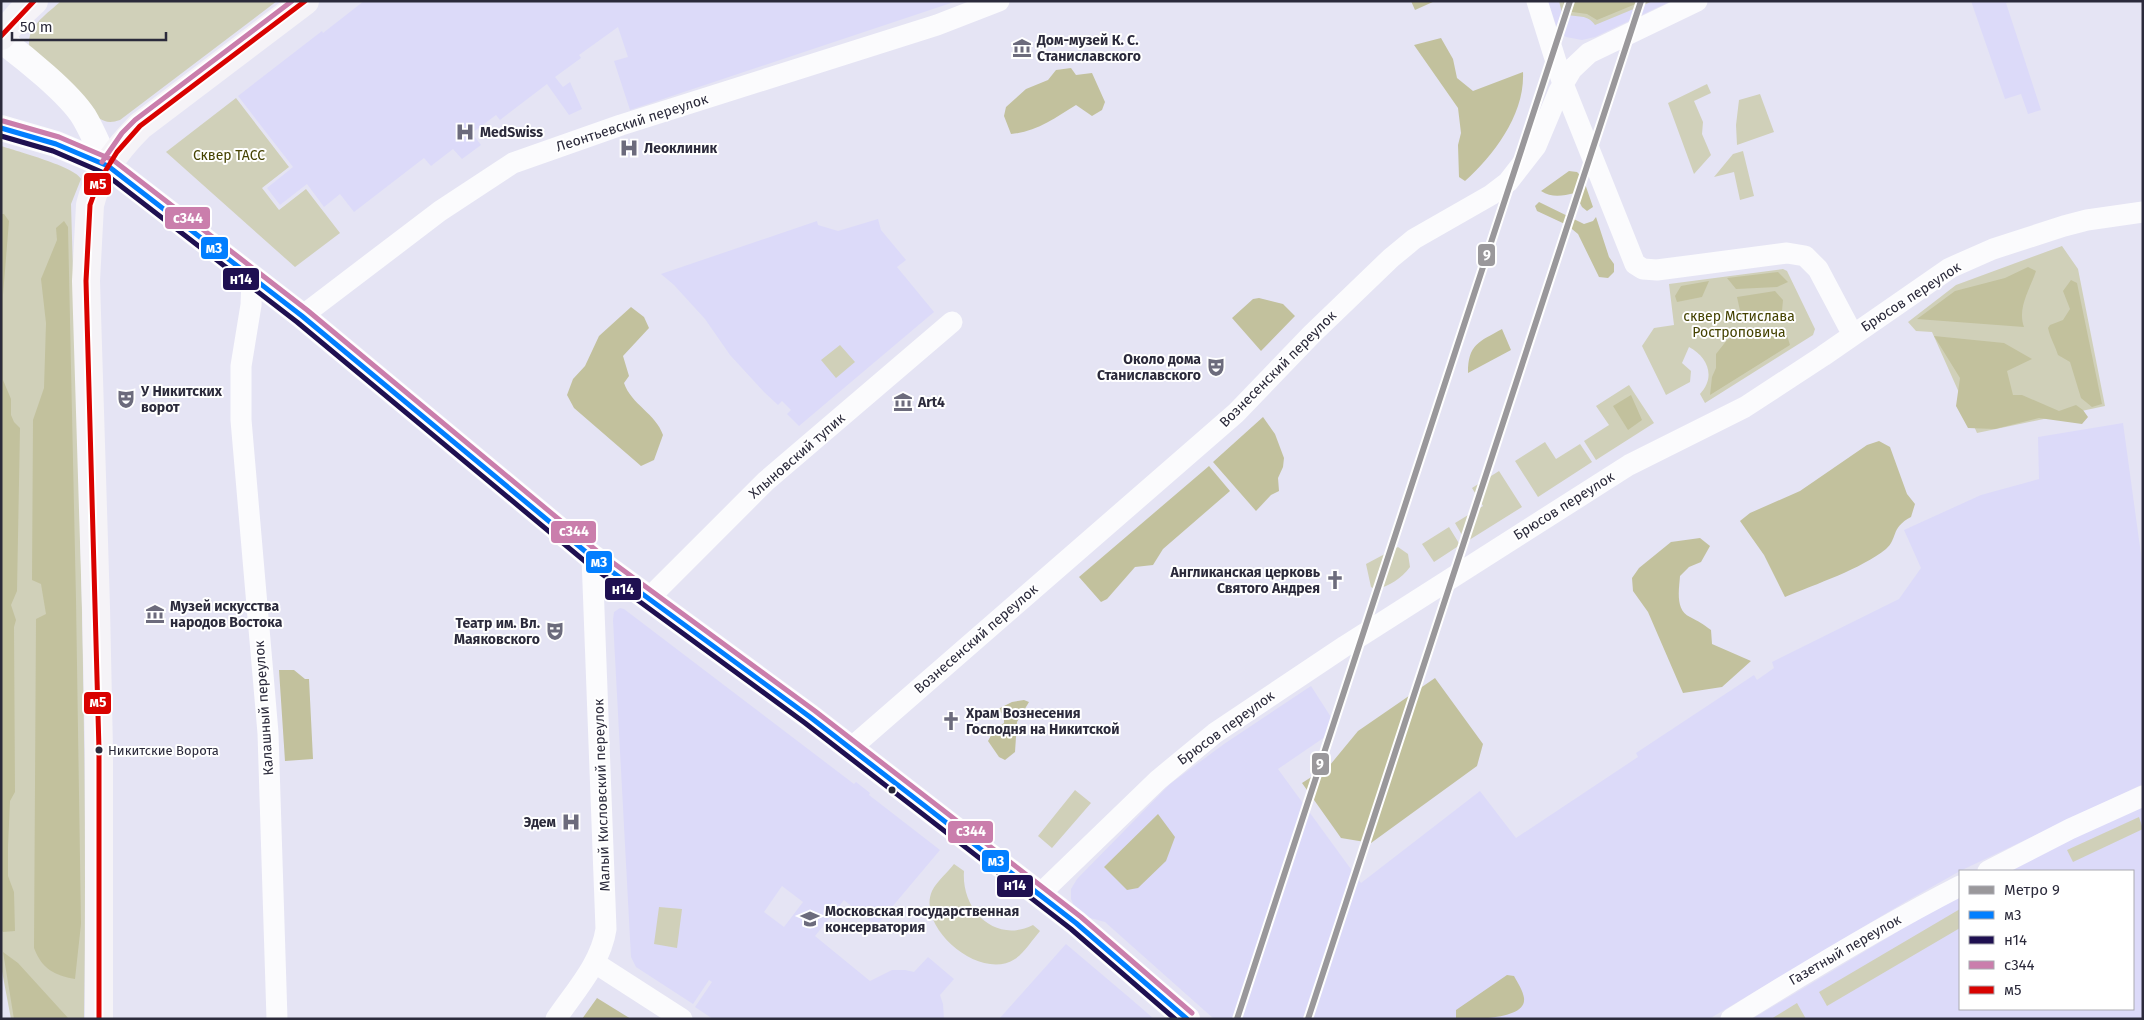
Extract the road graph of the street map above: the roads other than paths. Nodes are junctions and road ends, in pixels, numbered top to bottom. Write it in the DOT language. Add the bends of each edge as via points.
graph roads {
  1 [pos="34,1"];
  2 [pos="305,1"];
  3 [pos="999,1"];
  4 [pos="1537,1"];
  5 [pos="1697,1"];
  6 [pos="1,36"];
  7 [pos="1,40"];
  8 [pos="1563,84"];
  9 [pos="1,128"];
  10 [pos="108,166"];
  11 [pos="2143,212"];
  12 [pos="252,278"];
  13 [pos="302,316"];
  14 [pos="952,322"];
  15 [pos="1853,335"];
  16 [pos="592,557"];
  17 [pos="648,598"];
  18 [pos="851,748"];
  19 [pos="2143,796"];
  20 [pos="1990,870"];
  21 [pos="1959,887"];
  22 [pos="1040,894"];
  23 [pos="595,963"];
  24 [pos="99,1019"];
  25 [pos="277,1019"];
  26 [pos="556,1019"];
  27 [pos="682,1019"];
  28 [pos="1187,1019"];
  29 [pos="1731,1019"];
  1 -- 6 [label="main road"];
  2 -- 10 [label="main road" via="140,126"];
  3 -- 13 [label="street, Леонтьевский переулок" via="928,28 621,125 514,163 440,212"];
  4 -- 8 [label="street"];
  5 -- 8 [label="street, Вознесенский переулок" via="1589,53 1572,69"];
  7 -- 10 [label="street" via="22,55 74,104"];
  8 -- 15 [label="street" via="1632,259 1638,267 1657,270 1787,253 1805,256 1818,269"];
  8 -- 18 [label="street, Вознесенский переулок" via="1536,146 1508,182 1414,240 1391,258 1236,413"];
  9 -- 10 [label="street" via="56,144"];
  10 -- 12 [label="street"];
  10 -- 24 [label="main road" via="90,205 86,280 99,750"];
  11 -- 15 [label="street, Брюсов переулок" via="2064,226 1993,249 1950,268"];
  12 -- 13 [label="street"];
  12 -- 25 [label="street, Калашный переулок" via="241,366 241,420 268,733"];
  13 -- 16 [label="street"];
  14 -- 17 [label="street, Хлыновский тупик" via="766,481"];
  15 -- 22 [label="street, Брюсов переулок" via="1745,407 1621,470 1215,733 1158,780"];
  16 -- 17 [label="street"];
  16 -- 23 [label="street, Малый Кисловский переулок" via="606,912 604,944"];
  17 -- 18 [label="street"];
  18 -- 22 [label="street"];
  19 -- 20 [label="street"];
  21 -- 29 [label="street, Газетный переулок"];
  22 -- 28 [label="street"];
  23 -- 26 [label="street, Малый Кисловский переулок"];
  23 -- 27 [label="street"];
}
